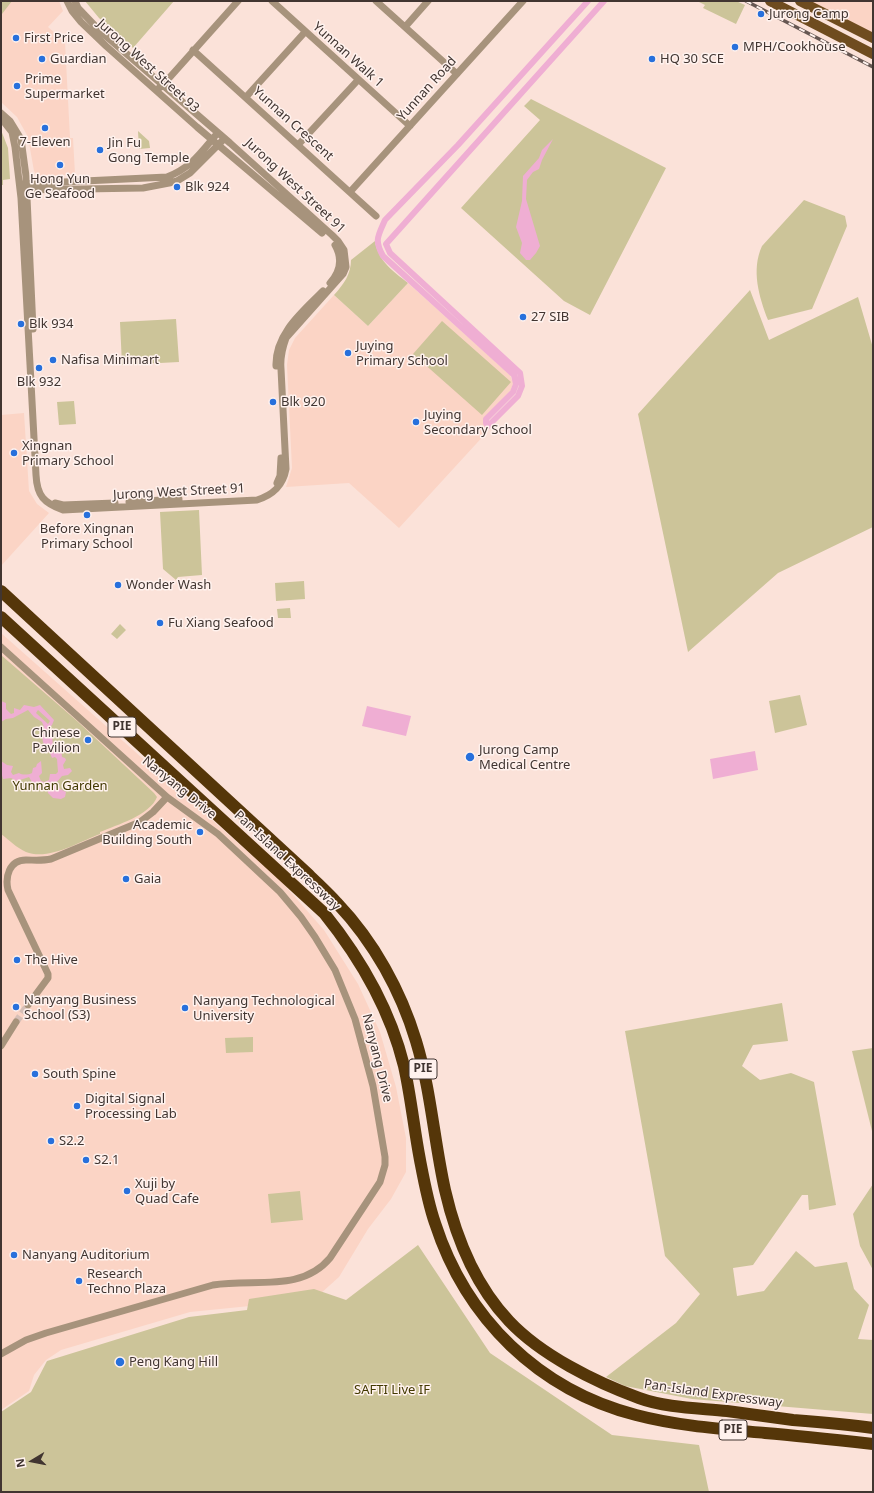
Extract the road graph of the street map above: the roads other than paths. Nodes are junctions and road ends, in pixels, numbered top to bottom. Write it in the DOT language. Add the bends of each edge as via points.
graph roads {
  1 [pos="67,1"];
  2 [pos="75,1"];
  3 [pos="238,1"];
  4 [pos="272,1"];
  5 [pos="376,1"];
  6 [pos="428,1"];
  7 [pos="522,1"];
  8 [pos="770,1"];
  9 [pos="800,1"];
  10 [pos="405,27"];
  11 [pos="305,32"];
  12 [pos="873,38"];
  13 [pos="193,50"];
  14 [pos="873,54"];
  15 [pos="457,74"];
  16 [pos="358,80"];
  17 [pos="159,87"];
  18 [pos="246,97"];
  19 [pos="1,113"];
  20 [pos="1,118"];
  21 [pos="410,126"];
  22 [pos="215,136"];
  23 [pos="224,139"];
  24 [pos="219,145"];
  25 [pos="298,145"];
  26 [pos="142,178"];
  27 [pos="23,187"];
  28 [pos="143,188"];
  29 [pos="350,192"];
  30 [pos="376,216"];
  31 [pos="1,592"];
  32 [pos="1,617"];
  33 [pos="1,647"];
  34 [pos="167,797"];
  35 [pos="28,1006"];
  36 [pos="16,1022"];
  37 [pos="1,1046"];
  38 [pos="1,1354"];
  39 [pos="873,1428"];
  40 [pos="873,1444"];
  1 -- 17 [label="street, Jurong West Street 93" via="82,22"];
  2 -- 17 [label="street, Jurong West Street 93" via="78,8 99,30"];
  3 -- 13 [label="street"];
  4 -- 11 [label="street, Yunnan Walk 1"];
  5 -- 10 [label="street"];
  6 -- 10 [label="street"];
  7 -- 15 [label="street, Yunnan Road"];
  8 -- 14 [label="main road"];
  9 -- 12 [label="main road"];
  10 -- 15 [label="street"];
  11 -- 16 [label="street, Yunnan Walk 1"];
  11 -- 18 [label="street"];
  13 -- 17 [label="street"];
  13 -- 18 [label="street, Yunnan Crescent"];
  15 -- 21 [label="street, Yunnan Road"];
  16 -- 21 [label="street, Yunnan Walk 1"];
  16 -- 25 [label="street"];
  17 -- 22 [label="street, Jurong West Street 93"];
  18 -- 25 [label="street, Yunnan Crescent"];
  19 -- 27 [label="street, Jurong West Street 91" via="10,121 21,139"];
  20 -- 27 [label="street, Jurong West Street 91" via="12,132"];
  21 -- 29 [label="street, Yunnan Road"];
  22 -- 23 [label="street, Jurong West Street 93"];
  22 -- 24 [label="street, Jurong West Street 93"];
  22 -- 26 [label="street" via="189,166 179,172 167,176"];
  23 -- 24 [label="street"];
  23 -- 27 [label="street, Jurong West Street 91" via="335,238 344,250 346,261 343,274 286,338 282,348 280,369 285,474 280,486 273,493 257,500 63,510 47,503 40,495 36,485"];
  24 -- 27 [label="street, Jurong West Street 91" via="334,244 339,251 340,260 338,271 332,281 287,329 276,353 280,476 271,489 256,496 63,505 49,499 43,492 40,484"];
  24 -- 28 [label="street" via="183,178"];
  25 -- 29 [label="street, Yunnan Crescent"];
  26 -- 27 [label="street"];
  26 -- 28 [label="street"];
  27 -- 28 [label="street"];
  29 -- 30 [label="street, Yunnan Crescent"];
  31 -- 39 [label="highway, Pan-Island Expressway / PIE" via="211,783 338,904 356,925 385,968 416,1040 445,1190 457,1234 471,1266 509,1321 556,1358 640,1399"];
  32 -- 40 [label="highway, Pan-Island Expressway / PIE" via="324,913 354,952 384,1008 401,1056 430,1206 441,1241 472,1301 516,1352 575,1392 596,1402 637,1415 703,1427"];
  33 -- 34 [label="street, Nanyang Drive"];
  34 -- 35 [label="street" via="153,812 131,826 51,859 24,860 14,864 10,869 6,879 8,890 48,974 48,978"];
  34 -- 38 [label="street, Nanyang Drive" via="218,834 280,892 301,917 325,953 344,989 370,1071 385,1157 384,1171 380,1182 330,1258 314,1273 293,1280 213,1285 46,1333 26,1340"];
  36 -- 37 [label="street"];
}
